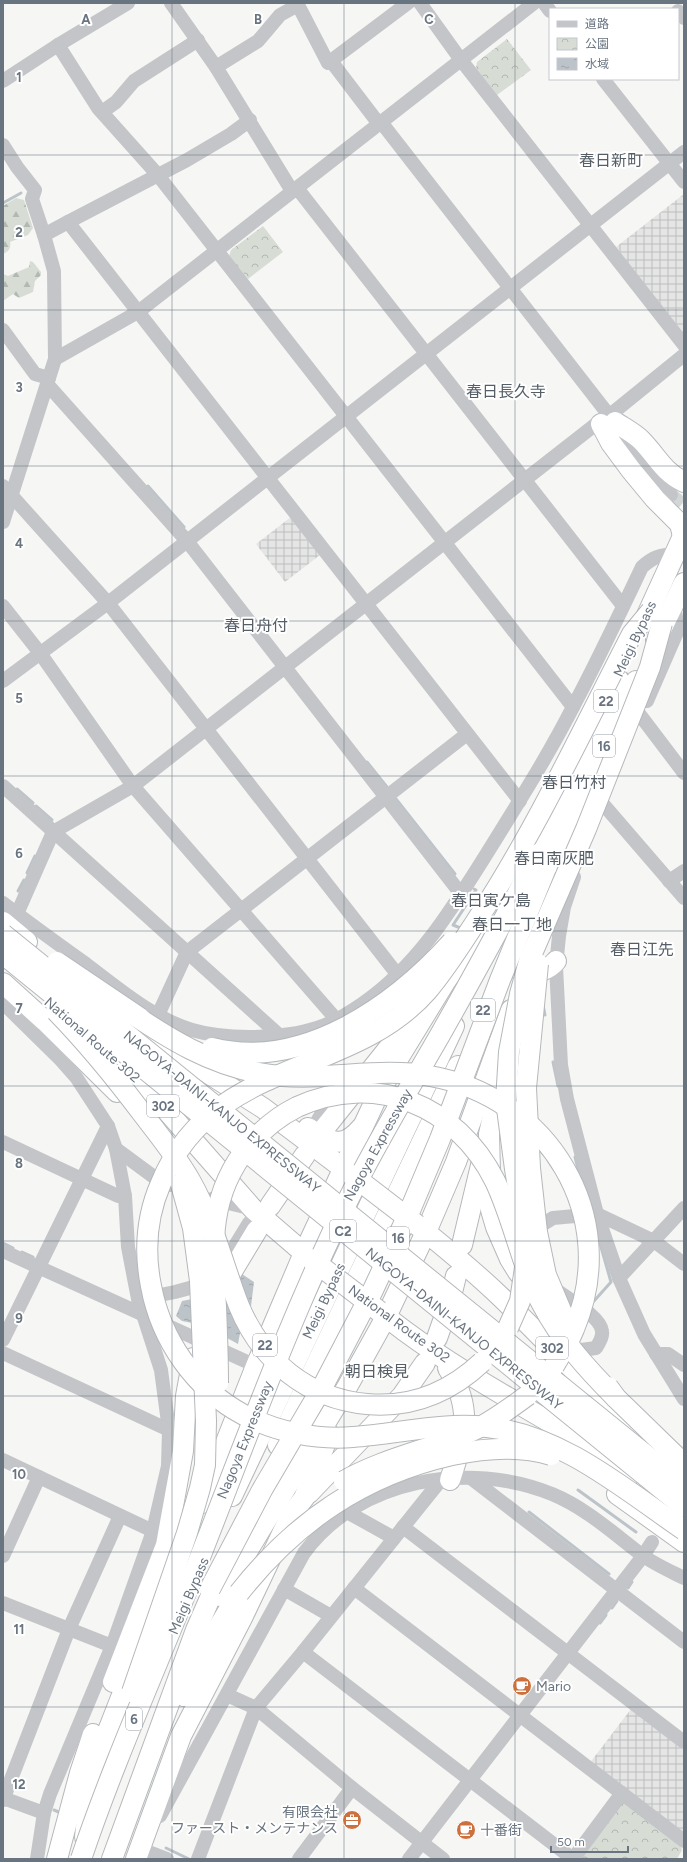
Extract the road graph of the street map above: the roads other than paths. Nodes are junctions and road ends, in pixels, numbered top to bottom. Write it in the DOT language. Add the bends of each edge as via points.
graph roads {
  1 [pos="128,3"];
  2 [pos="171,3"];
  3 [pos="408,3"];
  4 [pos="420,3"];
  5 [pos="534,3"];
  6 [pos="297,4"];
  7 [pos="198,40"];
  8 [pos="58,45"];
  9 [pos="461,60"];
  10 [pos="331,61"];
  11 [pos="216,67"];
  12 [pos="604,80"];
  13 [pos="3,82"];
  14 [pos="102,112"];
  15 [pos="250,120"];
  16 [pos="380,123"];
  17 [pos="3,145"];
  18 [pos="684,152"];
  19 [pos="670,164"];
  20 [pos="157,174"];
  21 [pos="684,182"];
  22 [pos="295,189"];
  23 [pos="68,222"];
  24 [pos="591,226"];
  25 [pos="44,235"];
  26 [pos="217,250"];
  27 [pos="511,288"];
  28 [pos="138,312"];
  29 [pos="3,330"];
  30 [pos="684,345"];
  31 [pos="426,354"];
  32 [pos="684,355"];
  33 [pos="55,359"];
  34 [pos="48,381"];
  35 [pos="346,416"];
  36 [pos="606,417"];
  37 [pos="268,478"];
  38 [pos="525,480"];
  39 [pos="678,489"];
  40 [pos="7,492"];
  41 [pos="3,522"];
  42 [pos="186,541"];
  43 [pos="681,541"];
  44 [pos="445,542"];
  45 [pos="684,576"];
  46 [pos="684,583"];
  47 [pos="108,603"];
  48 [pos="366,604"];
  49 [pos="674,604"];
  50 [pos="3,606"];
  51 [pos="623,606"];
  52 [pos="656,617"];
  53 [pos="678,648"];
  54 [pos="40,653"];
  55 [pos="285,668"];
  56 [pos="3,681"];
  57 [pos="573,707"];
  58 [pos="640,716"];
  59 [pos="206,729"];
  60 [pos="467,734"];
  61 [pos="684,773"];
  62 [pos="3,786"];
  63 [pos="133,786"];
  64 [pos="386,797"];
  65 [pos="520,801"];
  66 [pos="604,804"];
  67 [pos="53,832"];
  68 [pos="554,856"];
  69 [pos="307,859"];
  70 [pos="520,865"];
  71 [pos="684,871"];
  72 [pos="669,881"];
  73 [pos="461,894"];
  74 [pos="684,898"];
  75 [pos="3,903"];
  76 [pos="241,911"];
  77 [pos="8,920"];
  78 [pos="3,934"];
  79 [pos="541,937"];
  80 [pos="187,952"];
  81 [pos="3,954"];
  82 [pos="556,961"];
  83 [pos="3,963"];
  84 [pos="397,974"];
  85 [pos="523,975"];
  86 [pos="445,982"];
  87 [pos="3,983"];
  88 [pos="516,997"];
  89 [pos="3,1003"];
  90 [pos="128,1011"];
  91 [pos="158,1015"];
  92 [pos="336,1019"];
  93 [pos="317,1028"];
  94 [pos="192,1030"];
  95 [pos="279,1035"];
  96 [pos="158,1042"];
  97 [pos="262,1108"];
  98 [pos="366,1120"];
  99 [pos="108,1126"];
  100 [pos="319,1128"];
  101 [pos="489,1134"];
  102 [pos="160,1136"];
  103 [pos="3,1142"];
  104 [pos="116,1149"];
  105 [pos="301,1153"];
  106 [pos="347,1172"];
  107 [pos="81,1179"];
  108 [pos="125,1196"];
  109 [pos="684,1208"];
  110 [pos="258,1214"];
  111 [pos="597,1214"];
  112 [pos="421,1228"];
  113 [pos="654,1241"];
  114 [pos="456,1248"];
  115 [pos="3,1251"];
  116 [pos="308,1256"];
  117 [pos="684,1264"];
  118 [pos="39,1268"];
  119 [pos="456,1276"];
  120 [pos="619,1278"];
  121 [pos="138,1299"];
  122 [pos="382,1314"];
  123 [pos="144,1315"];
  124 [pos="561,1334"];
  125 [pos="3,1340"];
  126 [pos="370,1347"];
  127 [pos="431,1349"];
  128 [pos="581,1350"];
  129 [pos="3,1353"];
  130 [pos="656,1354"];
  131 [pos="684,1364"];
  132 [pos="256,1366"];
  133 [pos="346,1389"];
  134 [pos="506,1397"];
  135 [pos="616,1398"];
  136 [pos="684,1399"];
  137 [pos="168,1430"];
  138 [pos="231,1432"];
  139 [pos="684,1450"];
  140 [pos="3,1460"];
  141 [pos="684,1464"];
  142 [pos="205,1465"];
  143 [pos="684,1475"];
  144 [pos="39,1477"];
  145 [pos="472,1479"];
  146 [pos="445,1480"];
  147 [pos="617,1484"];
  148 [pos="684,1486"];
  149 [pos="304,1498"];
  150 [pos="347,1512"];
  151 [pos="120,1516"];
  152 [pos="679,1516"];
  153 [pos="398,1533"];
  154 [pos="160,1538"];
  155 [pos="652,1542"];
  156 [pos="684,1542"];
  157 [pos="3,1556"];
  158 [pos="643,1556"];
  159 [pos="684,1578"];
  160 [pos="191,1580"];
  161 [pos="354,1588"];
  162 [pos="210,1589"];
  163 [pos="284,1589"];
  164 [pos="247,1590"];
  165 [pos="617,1590"];
  166 [pos="3,1603"];
  167 [pos="331,1616"];
  168 [pos="69,1629"];
  169 [pos="196,1630"];
  170 [pos="684,1642"];
  171 [pos="112,1646"];
  172 [pos="303,1652"];
  173 [pos="568,1653"];
  174 [pos="227,1695"];
  175 [pos="256,1708"];
  176 [pos="520,1716"];
  177 [pos="684,1742"];
  178 [pos="471,1779"];
  179 [pos="352,1788"];
  180 [pos="622,1793"];
  181 [pos="104,1797"];
  182 [pos="3,1799"];
  183 [pos="44,1813"];
  184 [pos="684,1841"];
  185 [pos="422,1843"];
  186 [pos="139,1857"];
  187 [pos="37,1859"];
  188 [pos="57,1859"];
  189 [pos="83,1859"];
  190 [pos="104,1859"];
  191 [pos="112,1859"];
  192 [pos="167,1859"];
  193 [pos="198,1859"];
  194 [pos="299,1859"];
  195 [pos="409,1859"];
  196 [pos="443,1859"];
  197 [pos="573,1859"];
  1 -- 8 [label="street"];
  2 -- 7 [label="street"];
  3 -- 10 [label="street"];
  4 -- 9 [label="street"];
  5 -- 9 [label="street"];
  6 -- 10 [label="street" via="328,63"];
  6 -- 11 [label="street" via="280,15 258,41"];
  7 -- 11 [label="street"];
  7 -- 14 [label="street" via="134,81 116,102"];
  8 -- 13 [label="street"];
  8 -- 14 [label="street"];
  9 -- 16 [label="street"];
  9 -- 24 [label="street"];
  10 -- 16 [label="street"];
  11 -- 15 [label="street"];
  12 -- 19 [label="street"];
  14 -- 20 [label="street"];
  15 -- 20 [label="street" via="187,160"];
  15 -- 22 [label="street"];
  16 -- 22 [label="street"];
  16 -- 27 [label="street"];
  17 -- 25 [label="street" via="35,190 32,199"];
  18 -- 19 [label="street"];
  19 -- 21 [label="street"];
  19 -- 24 [label="street"];
  20 -- 23 [label="street"];
  20 -- 26 [label="street"];
  22 -- 26 [label="street"];
  22 -- 31 [label="street"];
  23 -- 25 [label="street"];
  23 -- 28 [label="street"];
  24 -- 27 [label="street"];
  24 -- 30 [label="street"];
  25 -- 33 [label="street" via="54,272"];
  26 -- 28 [label="street"];
  26 -- 35 [label="street"];
  27 -- 31 [label="street"];
  27 -- 36 [label="street"];
  28 -- 33 [label="street"];
  28 -- 37 [label="street"];
  29 -- 34 [label="street" via="36,374"];
  31 -- 35 [label="street"];
  31 -- 38 [label="street"];
  32 -- 36 [label="street"];
  33 -- 34 [label="street"];
  34 -- 40 [label="street"];
  34 -- 42 [label="street"];
  35 -- 37 [label="street"];
  35 -- 44 [label="street"];
  36 -- 38 [label="street"];
  36 -- 39 [label="highway" via="638,437 669,473"];
  36 -- 43 [label="highway" via="611,443 655,499 680,524"];
  37 -- 42 [label="street"];
  37 -- 48 [label="street"];
  38 -- 44 [label="street"];
  38 -- 51 [label="street"];
  40 -- 41 [label="street"];
  40 -- 47 [label="street"];
  42 -- 47 [label="street"];
  42 -- 55 [label="street"];
  43 -- 51 [label="street" via="650,559 642,567"];
  43 -- 52 [label="highway, Nagoya Expressway / 16"];
  43 -- 70 [label="highway, Meigi Bypass / 22"];
  44 -- 48 [label="street"];
  44 -- 57 [label="street"];
  45 -- 52 [label="highway, Nagoya Expressway / 16"];
  46 -- 49 [label="highway, Meigi Bypass / 22"];
  47 -- 54 [label="street"];
  47 -- 59 [label="street"];
  48 -- 55 [label="street"];
  48 -- 60 [label="street"];
  49 -- 53 [label="street"];
  49 -- 68 [label="highway, Meigi Bypass / 22" via="614,725"];
  50 -- 54 [label="street"];
  51 -- 57 [label="street"];
  52 -- 70 [label="highway, bridge" via="632,634 546,803"];
  52 -- 79 [label="highway, bridge" via="650,667"];
  52 -- 160 [label="highway, Nagoya Expressway / 16, bridge" via="525,880 349,1198 280,1353"];
  52 -- 162 [label="highway, Nagoya Expressway / 16, bridge" via="543,875 408,1215 372,1292 323,1386 262,1490"];
  53 -- 58 [label="street"];
  54 -- 56 [label="street"];
  54 -- 63 [label="street"];
  55 -- 59 [label="street"];
  55 -- 64 [label="street"];
  57 -- 65 [label="street"];
  58 -- 61 [label="street"];
  58 -- 66 [label="street"];
  59 -- 63 [label="street"];
  59 -- 69 [label="street"];
  60 -- 64 [label="street"];
  60 -- 65 [label="street"];
  62 -- 67 [label="street"];
  63 -- 67 [label="street"];
  63 -- 76 [label="street"];
  64 -- 69 [label="street"];
  64 -- 73 [label="street"];
  65 -- 73 [label="street"];
  66 -- 72 [label="street"];
  66 -- 82 [label="street" via="564,906"];
  67 -- 77 [label="street"];
  67 -- 80 [label="street"];
  68 -- 85 [label="highway, 22" via="547,905"];
  68 -- 169 [label="highway, Meigi Bypass / 22" via="409,1171 268,1465"];
  69 -- 76 [label="street"];
  69 -- 84 [label="street"];
  70 -- 86 [label="highway, 22"];
  70 -- 90 [label="highway, bridge" via="443,951 383,1004 321,1039 300,1047 241,1054 221,1051 165,1031"];
  70 -- 147 [label="highway, bridge" via="483,911 429,989 405,1014 354,1043 282,1072 245,1091 213,1113 184,1142 164,1174 151,1211 148,1233 150,1281 159,1319 178,1356 210,1391 228,1406 252,1419 290,1432 332,1438 468,1425 512,1431 554,1446"];
  70 -- 189 [label="highway, Meigi Bypass / 22" via="190,1588"];
  71 -- 72 [label="street"];
  72 -- 74 [label="street"];
  73 -- 84 [label="street" via="421,950"];
  75 -- 77 [label="street"];
  76 -- 80 [label="street"];
  76 -- 92 [label="street"];
  77 -- 90 [label="highway, bridge"];
  77 -- 91 [label="street"];
  77 -- 96 [label="highway, 302" via="115,1012"];
  78 -- 148 [label="highway, NAGOYA-DAINI-KANJO EXPRESSWAY / C2, bridge"];
  79 -- 102 [label="highway, bridge" via="530,958 520,994 509,1052 507,1080 507,1109 526,1237 526,1261 521,1293 508,1328 494,1348 468,1375 444,1390 401,1404 360,1404 334,1398 293,1378 262,1345 240,1308 200,1202 181,1166"];
  79 -- 135 [label="highway, bridge" via="526,1088 530,1168 537,1232 546,1276 567,1326 584,1356"];
  80 -- 91 [label="street"];
  80 -- 95 [label="street"];
  81 -- 152 [label="highway, NAGOYA-DAINI-KANJO EXPRESSWAY / C2, bridge"];
  82 -- 85 [label="highway" via="545,970"];
  82 -- 111 [label="street" via="561,1065 567,1099"];
  83 -- 102 [label="highway, bridge" via="82,1038"];
  83 -- 110 [label="highway, National Route 302 / 302" via="108,1051 135,1077"];
  84 -- 92 [label="street" via="361,1005"];
  85 -- 88 [label="highway, 22"];
  86 -- 98 [label="highway, 22" via="396,1062"];
  86 -- 100 [label="highway"];
  87 -- 110 [label="highway" via="142,1116"];
  88 -- 101 [label="highway" via="511,1036"];
  88 -- 112 [label="highway, 22" via="456,1162"];
  89 -- 99 [label="street" via="76,1077"];
  90 -- 164 [label="highway, bridge" via="186,1048 219,1062 259,1073 306,1078 383,1074 428,1076 469,1086 489,1095 534,1128 558,1157 575,1191 585,1226 588,1263 579,1314 565,1348 542,1381 512,1407 473,1431 369,1468 318,1499 295,1517 264,1553"];
  91 -- 94 [label="street"];
  92 -- 93 [label="street"];
  93 -- 95 [label="street"];
  93 -- 100 [label="street" via="328,1092"];
  94 -- 95 [label="street" via="211,1035"];
  94 -- 96 [label="street"];
  96 -- 97 [label="highway, 302"];
  97 -- 98 [label="highway" via="294,1119 329,1141 336,1142 342,1142 355,1135"];
  97 -- 106 [label="highway, 302"];
  98 -- 106 [label="highway, 22"];
  99 -- 104 [label="street"];
  99 -- 107 [label="street"];
  101 -- 114 [label="highway"];
  101 -- 124 [label="highway" via="491,1210 496,1227 518,1272 552,1310"];
  102 -- 142 [label="highway, bridge" via="181,1184 198,1253 204,1358"];
  103 -- 107 [label="street"];
  104 -- 108 [label="street"];
  104 -- 110 [label="street" via="154,1177 171,1186"];
  105 -- 110 [label="highway"];
  106 -- 112 [label="highway, 302, bridge"];
  106 -- 116 [label="highway, 22"];
  107 -- 108 [label="street" via="118,1196"];
  107 -- 118 [label="street"];
  108 -- 121 [label="street" via="128,1247"];
  109 -- 113 [label="street"];
  110 -- 116 [label="highway, National Route 302 / 302"];
  110 -- 121 [label="street" via="227,1260 208,1282"];
  110 -- 154 [label="highway" via="210,1306 198,1340 186,1396 183,1451"];
  111 -- 113 [label="street"];
  111 -- 120 [label="street"];
  111 -- 128 [label="street" via="545,1221 535,1231 528,1248 530,1261 542,1278 594,1317 600,1325 603,1332 596,1348"];
  112 -- 114 [label="highway, 302"];
  112 -- 122 [label="highway, 22"];
  113 -- 117 [label="street"];
  113 -- 120 [label="street"];
  114 -- 124 [label="highway"];
  114 -- 143 [label="highway, 302" via="609,1406"];
  115 -- 118 [label="street"];
  116 -- 122 [label="highway, National Route 302 / 302, bridge"];
  116 -- 132 [label="highway, 22"];
  118 -- 123 [label="street"];
  118 -- 125 [label="street"];
  119 -- 127 [label="highway" via="450,1304"];
  120 -- 130 [label="street" via="644,1334"];
  121 -- 123 [label="street"];
  122 -- 126 [label="highway, 22"];
  122 -- 127 [label="highway, National Route 302 / 302"];
  123 -- 132 [label="street"];
  123 -- 137 [label="street" via="161,1370"];
  124 -- 128 [label="highway"];
  126 -- 127 [label="highway" via="381,1340 398,1336"];
  126 -- 133 [label="highway, 22"];
  127 -- 134 [label="highway, National Route 302 / 302"];
  127 -- 146 [label="highway" via="453,1376 464,1409 464,1433"];
  127 -- 149 [label="highway" via="402,1396"];
  128 -- 139 [label="highway"];
  129 -- 137 [label="street"];
  130 -- 131 [label="street" via="668,1354"];
  130 -- 136 [label="street"];
  132 -- 138 [label="highway, 22"];
  133 -- 149 [label="highway"];
  133 -- 169 [label="highway, 22" via="228,1585"];
  134 -- 152 [label="highway, National Route 302 / 302" via="596,1450"];
  134 -- 156 [label="highway" via="570,1458"];
  135 -- 141 [label="highway, bridge"];
  135 -- 142 [label="highway, bridge" via="572,1352 556,1330 531,1282 496,1183 486,1164 462,1135 449,1123 420,1105 376,1093 343,1094 310,1102 279,1117 241,1155 225,1183 215,1217 213,1237 218,1383 213,1428"];
  137 -- 154 [label="street" via="168,1466"];
  138 -- 154 [label="highway"];
  138 -- 189 [label="highway, 22" via="162,1602 126,1681 108,1731 90,1790"];
  140 -- 144 [label="street"];
  142 -- 181 [label="highway, bridge" via="187,1533 110,1760"];
  144 -- 151 [label="street"];
  144 -- 157 [label="street"];
  145 -- 146 [label="street"];
  145 -- 158 [label="street" via="502,1481 552,1494 595,1518"];
  145 -- 165 [label="street"];
  146 -- 150 [label="street" via="396,1488 371,1498"];
  146 -- 153 [label="street"];
  147 -- 152 [label="highway, bridge"];
  147 -- 164 [label="highway, bridge" via="565,1459 526,1449 486,1449 442,1457 376,1480 320,1513 268,1558"];
  149 -- 164 [label="highway" via="291,1515"];
  150 -- 153 [label="street"];
  150 -- 163 [label="street" via="314,1540"];
  151 -- 154 [label="street"];
  151 -- 168 [label="street"];
  153 -- 161 [label="street"];
  153 -- 173 [label="street"];
  154 -- 171 [label="street"];
  154 -- 188 [label="highway" via="80,1773"];
  155 -- 158 [label="street"];
  158 -- 159 [label="street"];
  158 -- 165 [label="street"];
  160 -- 181 [label="highway, Nagoya Expressway / 6, bridge"];
  161 -- 167 [label="street"];
  161 -- 176 [label="street"];
  162 -- 190 [label="highway, Nagoya Expressway / 6" via="143,1734 130,1768"];
  163 -- 167 [label="street"];
  163 -- 174 [label="street"];
  164 -- 186 [label="highway" via="203,1653 166,1736 148,1782"];
  165 -- 170 [label="street"];
  165 -- 173 [label="street"];
  166 -- 168 [label="street"];
  167 -- 172 [label="street"];
  168 -- 171 [label="street"];
  168 -- 182 [label="street"];
  169 -- 191 [label="highway, Meigi Bypass / 22"];
  171 -- 183 [label="street"];
  172 -- 175 [label="street"];
  172 -- 178 [label="street"];
  173 -- 176 [label="street"];
  173 -- 177 [label="street"];
  174 -- 175 [label="street"];
  174 -- 186 [label="street" via="168,1799"];
  175 -- 179 [label="street"];
  175 -- 193 [label="street"];
  176 -- 178 [label="street"];
  176 -- 180 [label="street"];
  178 -- 185 [label="street"];
  178 -- 197 [label="street"];
  179 -- 185 [label="street"];
  179 -- 194 [label="street"];
  180 -- 184 [label="street"];
  180 -- 197 [label="street"];
  181 -- 189 [label="highway, Nagoya Expressway / 6, bridge"];
  182 -- 183 [label="street"];
  183 -- 187 [label="street"];
  185 -- 195 [label="street"];
  185 -- 196 [label="street"];
  186 -- 192 [label="street"];
}
